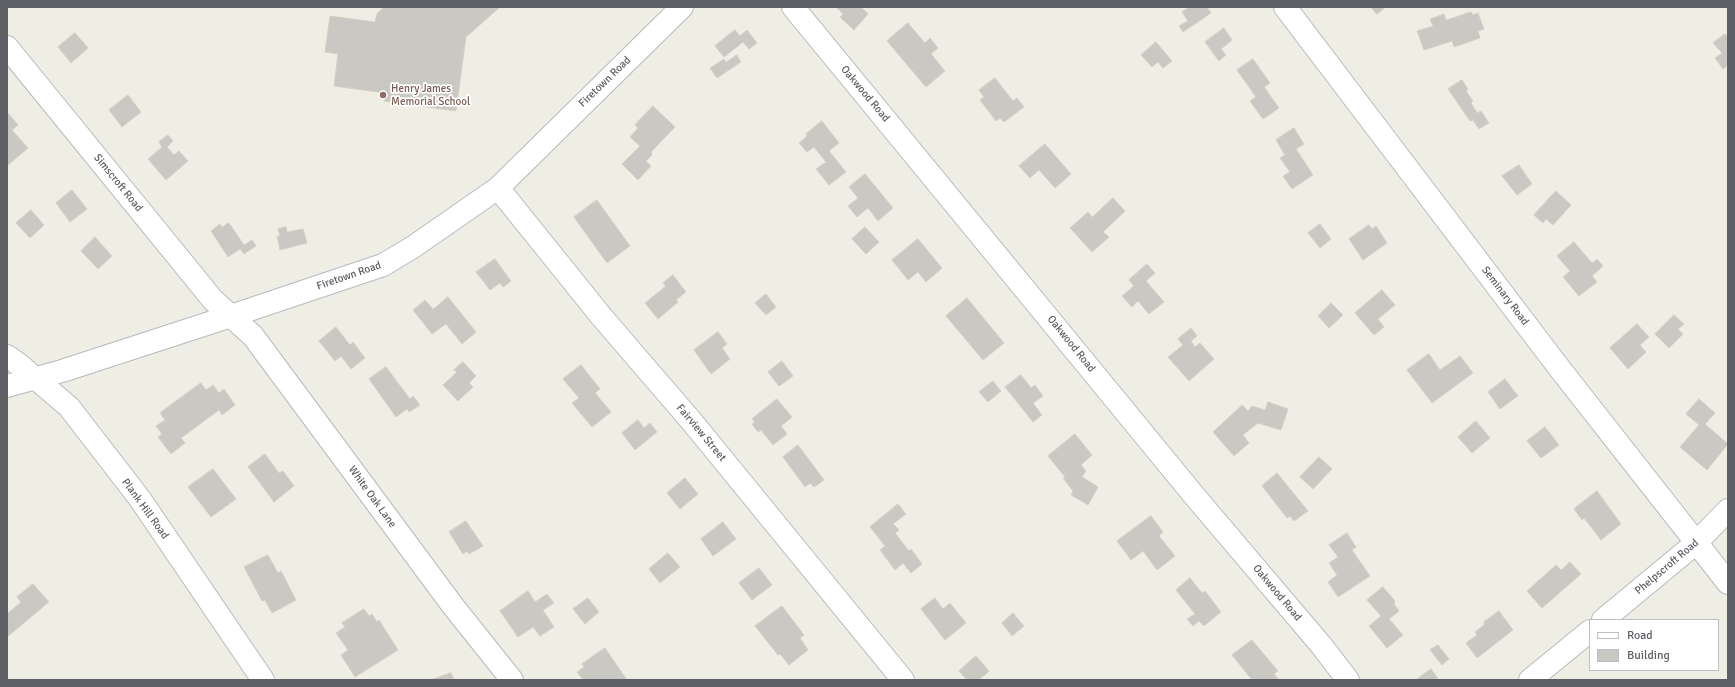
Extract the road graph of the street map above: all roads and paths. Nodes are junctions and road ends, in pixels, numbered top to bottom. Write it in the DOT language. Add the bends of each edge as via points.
graph roads {
  1 [pos="682,7"];
  2 [pos="793,7"];
  3 [pos="1285,7"];
  4 [pos="7,47"];
  5 [pos="498,188"];
  6 [pos="231,316"];
  7 [pos="7,356"];
  8 [pos="35,378"];
  9 [pos="7,386"];
  10 [pos="1728,510"];
  11 [pos="1696,544"];
  12 [pos="1728,583"];
  13 [pos="1604,619"];
  14 [pos="1589,632"];
  15 [pos="263,680"];
  16 [pos="512,680"];
  17 [pos="903,680"];
  18 [pos="1348,680"];
  19 [pos="1530,680"];
  1 -- 5 [label="street, Firetown Road"];
  2 -- 18 [label="street, Oakwood Road"];
  3 -- 11 [label="street, Seminary Road"];
  4 -- 6 [label="street, Simscroft Road" via="213,300"];
  5 -- 6 [label="street, Firetown Road" via="383,265"];
  5 -- 17 [label="street, Fairview Street"];
  6 -- 8 [label="street, Firetown Road"];
  6 -- 16 [label="street, White Oak Lane" via="253,336 396,530"];
  7 -- 8 [label="street, Plank Hill Road"];
  8 -- 9 [label="street, Firetown Road"];
  8 -- 15 [label="street, Plank Hill Road" via="69,408 140,499"];
  10 -- 11 [label="street, Phelpscroft Road"];
  11 -- 12 [label="street, Seminary Road"];
  11 -- 13 [label="street, Phelpscroft Road"];
  14 -- 19 [label="street"];
}
